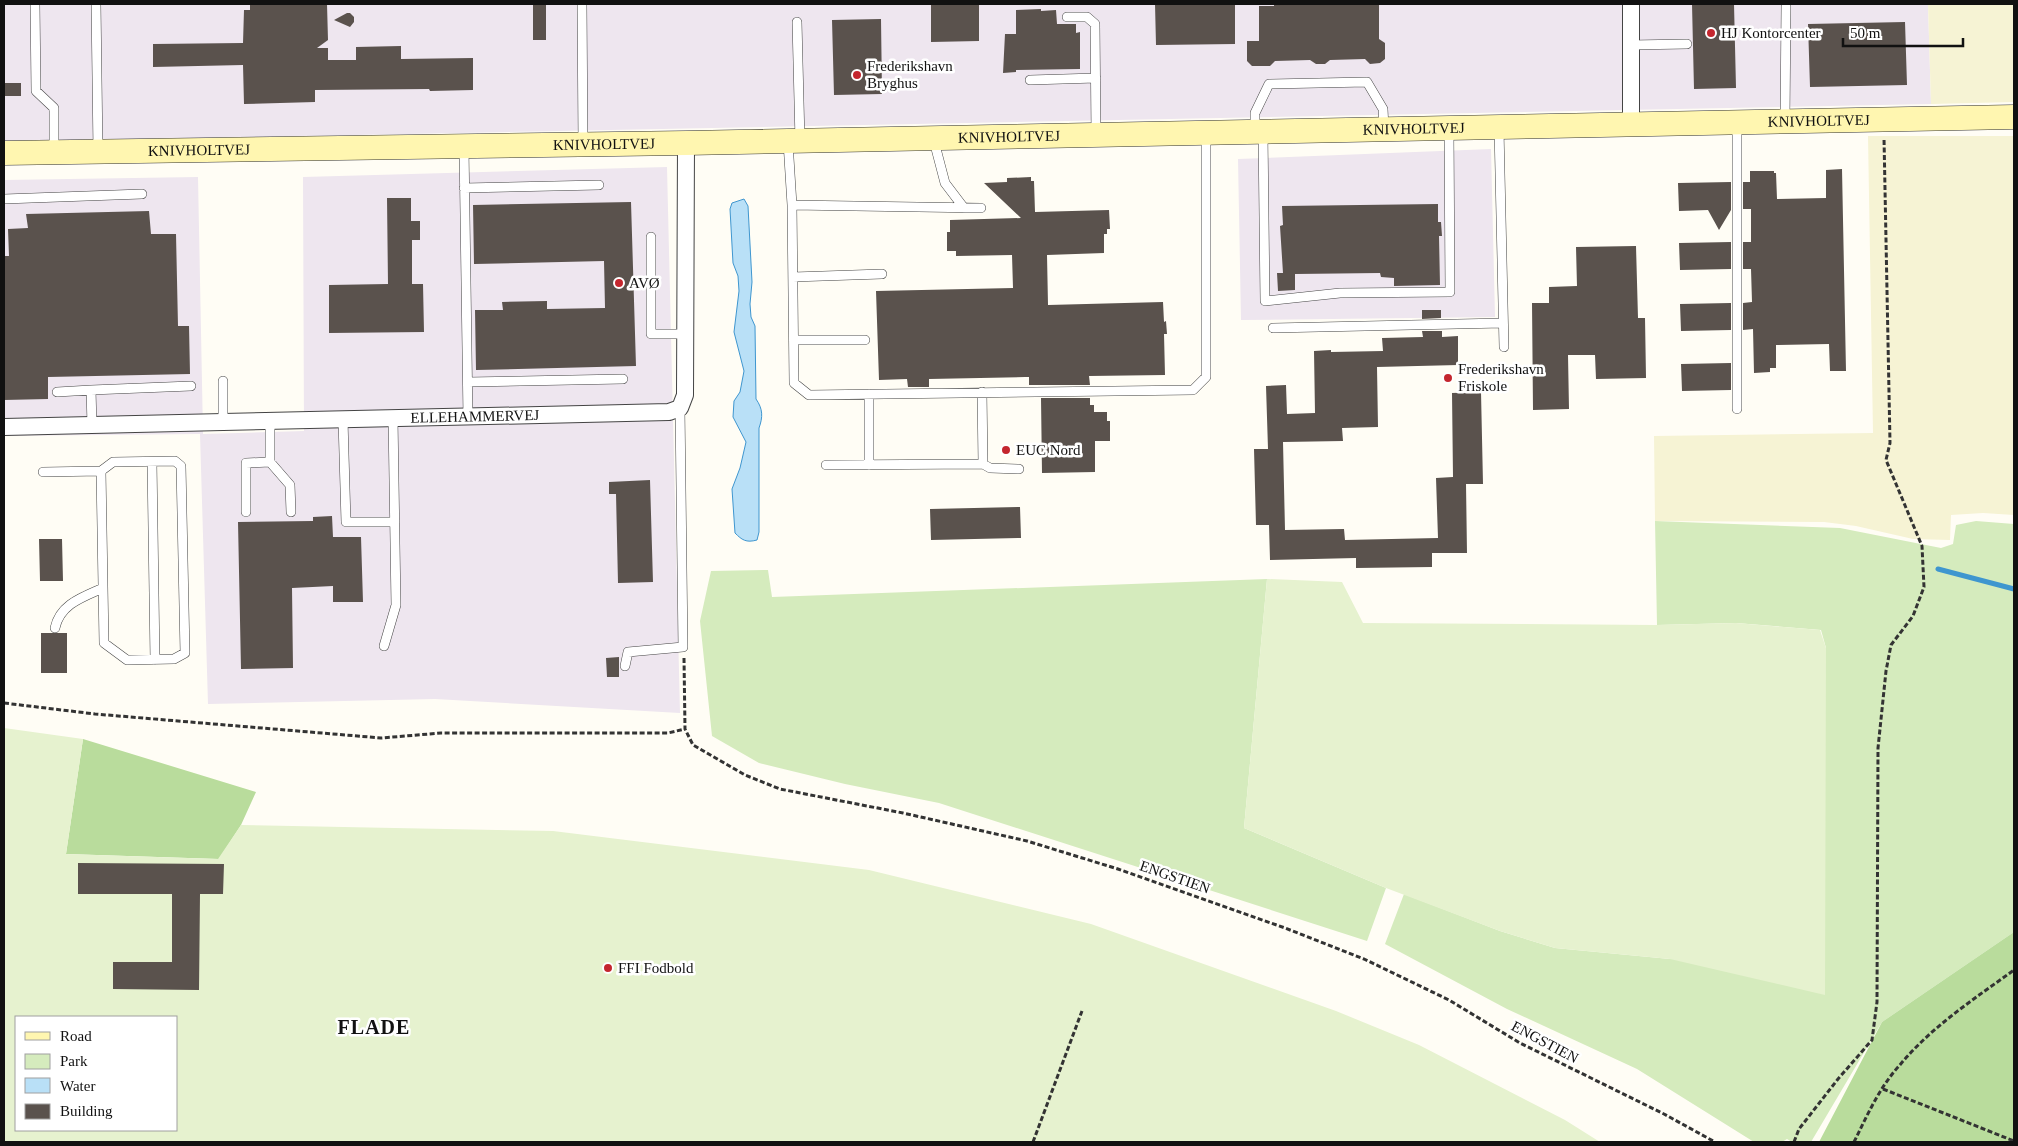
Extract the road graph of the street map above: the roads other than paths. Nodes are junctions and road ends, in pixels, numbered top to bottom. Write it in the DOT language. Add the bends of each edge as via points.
graph roads {
  1 [pos="35,4"];
  2 [pos="96,4"];
  3 [pos="582,4"];
  4 [pos="1631,4"];
  5 [pos="1786,6"];
  6 [pos="1067,17"];
  7 [pos="797,22"];
  8 [pos="1687,44"];
  9 [pos="1631,45"];
  10 [pos="1096,78"];
  11 [pos="1030,80"];
  12 [pos="2014,117"];
  13 [pos="1785,121"];
  14 [pos="1737,122"];
  15 [pos="1631,125"];
  16 [pos="1499,126"];
  17 [pos="1448,127"];
  18 [pos="1384,128"];
  19 [pos="1259,131"];
  20 [pos="1206,132"];
  21 [pos="1096,134"];
  22 [pos="933,138"];
  23 [pos="794,141"];
  24 [pos="686,143"];
  25 [pos="583,145"];
  26 [pos="464,146"];
  27 [pos="54,152"];
  28 [pos="98,152"];
  29 [pos="4,153"];
  30 [pos="600,185"];
  31 [pos="464,188"];
  32 [pos="142,194"];
  33 [pos="4,199"];
  34 [pos="792,205"];
  35 [pos="964,208"];
  36 [pos="981,208"];
  37 [pos="651,237"];
  38 [pos="882,274"];
  39 [pos="793,277"];
  40 [pos="1503,324"];
  41 [pos="1273,328"];
  42 [pos="685,334"];
  43 [pos="794,340"];
  44 [pos="865,340"];
  45 [pos="1504,346"];
  46 [pos="623,379"];
  47 [pos="223,381"];
  48 [pos="468,382"];
  49 [pos="191,386"];
  50 [pos="91,390"];
  51 [pos="57,392"];
  52 [pos="982,392"];
  53 [pos="869,394"];
  54 [pos="680,408"];
  55 [pos="1737,409"];
  56 [pos="468,416"];
  57 [pos="393,418"];
  58 [pos="343,420"];
  59 [pos="270,421"];
  60 [pos="223,422"];
  61 [pos="92,425"];
  62 [pos="4,427"];
  63 [pos="152,462"];
  64 [pos="270,462"];
  65 [pos="983,464"];
  66 [pos="826,465"];
  67 [pos="870,465"];
  68 [pos="1019,469"];
  69 [pos="101,470"];
  70 [pos="43,472"];
  71 [pos="246,512"];
  72 [pos="291,512"];
  73 [pos="395,522"];
  74 [pos="103,588"];
  75 [pos="55,628"];
  76 [pos="384,646"];
  77 [pos="155,660"];
  78 [pos="625,666"];
  1 -- 27 [label="lane" via="36,91 54,108"];
  2 -- 28 [label="lane"];
  3 -- 25 [label="lane"];
  4 -- 9 [label="street"];
  5 -- 13 [label="lane"];
  6 -- 10 [label="lane" via="1087,17 1095,24"];
  7 -- 23 [label="lane"];
  8 -- 9 [label="lane"];
  9 -- 15 [label="street"];
  10 -- 11 [label="lane"];
  10 -- 21 [label="lane"];
  12 -- 13 [label="street, KNIVHOLTVEJ"];
  13 -- 14 [label="street, KNIVHOLTVEJ"];
  14 -- 15 [label="street, KNIVHOLTVEJ"];
  14 -- 55 [label="lane"];
  15 -- 16 [label="street, KNIVHOLTVEJ"];
  16 -- 17 [label="street, KNIVHOLTVEJ"];
  16 -- 40 [label="lane"];
  17 -- 18 [label="street, KNIVHOLTVEJ"];
  17 -- 19 [label="lane" via="1450,292 1340,293 1265,302"];
  18 -- 19 [label="street, KNIVHOLTVEJ"];
  18 -- 19 [label="lane" via="1383,109 1367,82 1269,84 1255,113"];
  19 -- 20 [label="street, KNIVHOLTVEJ"];
  20 -- 21 [label="street, KNIVHOLTVEJ"];
  20 -- 52 [label="lane" via="1206,377 1193,390"];
  21 -- 22 [label="street, KNIVHOLTVEJ"];
  22 -- 23 [label="street, KNIVHOLTVEJ"];
  22 -- 35 [label="lane" via="945,183"];
  23 -- 24 [label="street, KNIVHOLTVEJ"];
  23 -- 34 [label="lane"];
  24 -- 25 [label="street, KNIVHOLTVEJ"];
  24 -- 42 [label="street"];
  25 -- 26 [label="street, KNIVHOLTVEJ"];
  26 -- 28 [label="street, KNIVHOLTVEJ"];
  26 -- 31 [label="lane"];
  27 -- 28 [label="street, KNIVHOLTVEJ"];
  27 -- 29 [label="street, KNIVHOLTVEJ"];
  30 -- 31 [label="lane"];
  31 -- 48 [label="lane"];
  32 -- 33 [label="lane"];
  34 -- 35 [label="lane"];
  34 -- 39 [label="lane"];
  35 -- 36 [label="lane"];
  37 -- 42 [label="lane" via="650,334"];
  38 -- 39 [label="lane"];
  39 -- 43 [label="lane"];
  40 -- 41 [label="lane"];
  40 -- 45 [label="lane"];
  42 -- 54 [label="street" via="685,395"];
  43 -- 44 [label="lane"];
  43 -- 53 [label="lane" via="794,384 809,395"];
  46 -- 48 [label="lane"];
  47 -- 60 [label="lane"];
  48 -- 56 [label="lane"];
  49 -- 50 [label="lane"];
  50 -- 51 [label="lane"];
  50 -- 61 [label="lane"];
  52 -- 53 [label="lane"];
  52 -- 65 [label="lane"];
  53 -- 67 [label="lane"];
  54 -- 56 [label="street, ELLEHAMMERVEJ" via="668,412"];
  54 -- 78 [label="lane" via="683,647 628,652"];
  56 -- 57 [label="street, ELLEHAMMERVEJ"];
  57 -- 58 [label="street, ELLEHAMMERVEJ"];
  57 -- 73 [label="lane"];
  58 -- 59 [label="street, ELLEHAMMERVEJ"];
  58 -- 73 [label="lane" via="346,522"];
  59 -- 60 [label="street, ELLEHAMMERVEJ"];
  59 -- 64 [label="lane"];
  60 -- 61 [label="street, ELLEHAMMERVEJ"];
  61 -- 62 [label="street, ELLEHAMMERVEJ"];
  63 -- 69 [label="lane" via="113,462"];
  63 -- 77 [label="lane"];
  63 -- 77 [label="lane" via="175,461 181,466 184,653 174,659"];
  64 -- 71 [label="lane" via="246,463"];
  64 -- 72 [label="lane" via="290,486"];
  65 -- 67 [label="lane"];
  65 -- 68 [label="lane" via="990,468"];
  66 -- 67 [label="lane"];
  69 -- 70 [label="lane"];
  69 -- 74 [label="lane"];
  73 -- 76 [label="lane" via="396,605"];
  74 -- 75 [label="lane" via="73,601 57,620"];
  74 -- 77 [label="lane" via="104,643 127,660"];
}
